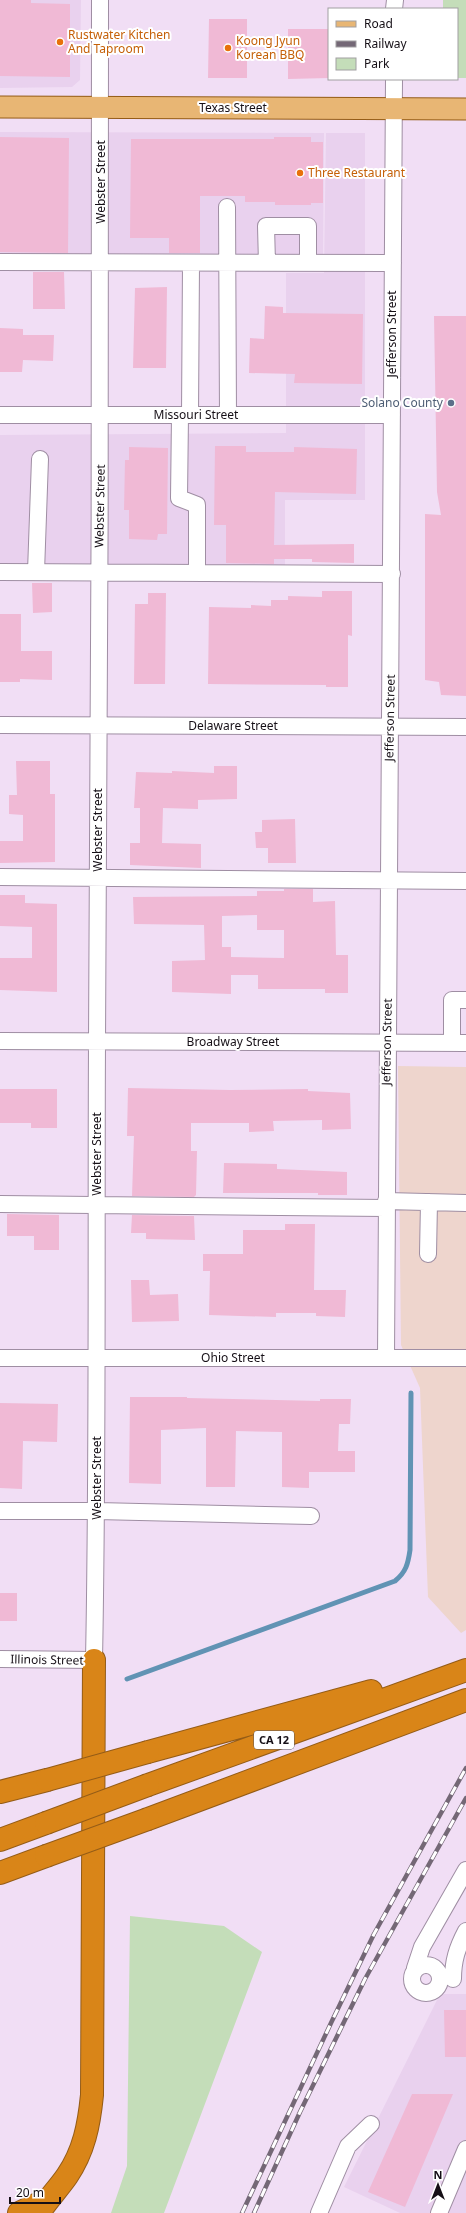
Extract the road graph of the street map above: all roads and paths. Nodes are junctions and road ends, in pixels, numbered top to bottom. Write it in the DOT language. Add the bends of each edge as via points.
graph roads {
  1 [pos="100,0"];
  2 [pos="394,80"];
  3 [pos="0,107"];
  4 [pos="101,107"];
  5 [pos="394,108"];
  6 [pos="466,109"];
  7 [pos="227,207"];
  8 [pos="0,262"];
  9 [pos="101,262"];
  10 [pos="191,262"];
  11 [pos="227,262"];
  12 [pos="267,262"];
  13 [pos="308,263"];
  14 [pos="393,263"];
  15 [pos="0,415"];
  16 [pos="101,415"];
  17 [pos="185,415"];
  18 [pos="228,415"];
  19 [pos="392,415"];
  20 [pos="40,459"];
  21 [pos="0,572"];
  22 [pos="36,572"];
  23 [pos="99,573"];
  24 [pos="197,573"];
  25 [pos="392,574"];
  26 [pos="0,725"];
  27 [pos="98,725"];
  28 [pos="391,727"];
  29 [pos="466,727"];
  30 [pos="0,877"];
  31 [pos="98,877"];
  32 [pos="389,880"];
  33 [pos="466,881"];
  34 [pos="466,1000"];
  35 [pos="0,1041"];
  36 [pos="97,1041"];
  37 [pos="387,1042"];
  38 [pos="459,1043"];
  39 [pos="429,1202"];
  40 [pos="466,1203"];
  41 [pos="0,1204"];
  42 [pos="97,1204"];
  43 [pos="386,1204"];
  44 [pos="428,1254"];
  45 [pos="0,1358"];
  46 [pos="97,1358"];
  47 [pos="386,1358"];
  48 [pos="466,1358"];
  49 [pos="0,1510"];
  50 [pos="97,1511"];
  51 [pos="310,1516"];
  52 [pos="0,1659"];
  53 [pos="94,1660"];
  54 [pos="466,1666"];
  55 [pos="466,1670"];
  56 [pos="402,1687"];
  57 [pos="466,1700"];
  58 [pos="0,1792"];
  59 [pos="0,1840"];
  60 [pos="466,1870"];
  61 [pos="0,1873"];
  62 [pos="466,1931"];
  63 [pos="415,1968"];
  64 [pos="453,1979"];
  65 [pos="371,2124"];
  66 [pos="466,2148"];
  67 [pos="43,2206"];
  68 [pos="19,2213"];
  69 [pos="319,2213"];
  70 [pos="438,2213"];
  1 -- 4 [label="street, Webster Street"];
  2 -- 5 [label="street, Jefferson Street"];
  3 -- 4 [label="main road, Texas Street"];
  4 -- 5 [label="main road, Texas Street"];
  4 -- 9 [label="street, Webster Street"];
  5 -- 6 [label="main road, Texas Street"];
  5 -- 14 [label="street, Jefferson Street"];
  7 -- 11 [label="street"];
  8 -- 9 [label="street"];
  9 -- 10 [label="street"];
  9 -- 16 [label="street, Webster Street"];
  10 -- 11 [label="street"];
  10 -- 17 [label="street"];
  11 -- 12 [label="street"];
  11 -- 18 [label="street"];
  12 -- 13 [label="street"];
  12 -- 13 [label="street" via="266,226 308,226"];
  13 -- 14 [label="street"];
  14 -- 19 [label="street, Jefferson Street"];
  15 -- 16 [label="street, Missouri Street"];
  16 -- 17 [label="street, Missouri Street"];
  16 -- 23 [label="street, Webster Street"];
  17 -- 18 [label="street, Missouri Street"];
  17 -- 24 [label="street" via="179,498 197,505"];
  18 -- 19 [label="street, Missouri Street"];
  19 -- 25 [label="street, Jefferson Street"];
  20 -- 22 [label="street"];
  21 -- 22 [label="street"];
  22 -- 23 [label="street"];
  23 -- 24 [label="street"];
  23 -- 27 [label="street, Webster Street"];
  24 -- 25 [label="street"];
  25 -- 28 [label="street, Jefferson Street"];
  26 -- 27 [label="street, Delaware Street"];
  27 -- 28 [label="street, Delaware Street"];
  27 -- 31 [label="street, Webster Street"];
  28 -- 29 [label="street, Delaware Street"];
  28 -- 32 [label="street, Jefferson Street"];
  30 -- 31 [label="street"];
  31 -- 32 [label="street"];
  31 -- 36 [label="street, Webster Street"];
  32 -- 33 [label="street"];
  32 -- 37 [label="street, Jefferson Street"];
  34 -- 38 [label="street" via="452,1000"];
  35 -- 36 [label="street, Broadway Street"];
  36 -- 37 [label="street, Broadway Street"];
  36 -- 42 [label="street, Webster Street"];
  37 -- 38 [label="street, Broadway Street"];
  37 -- 43 [label="street, Jefferson Street"];
  39 -- 40 [label="street"];
  39 -- 43 [label="street"];
  39 -- 44 [label="street"];
  41 -- 42 [label="street"];
  42 -- 43 [label="street"];
  42 -- 46 [label="street, Webster Street"];
  43 -- 47 [label="street, Jefferson Street"];
  45 -- 46 [label="street, Ohio Street"];
  46 -- 47 [label="street, Ohio Street"];
  46 -- 50 [label="street, Webster Street"];
  47 -- 48 [label="street, Ohio Street"];
  49 -- 50 [label="street"];
  50 -- 51 [label="street"];
  50 -- 53 [label="street, Webster Street"];
  52 -- 53 [label="street, Illinois Street"];
  53 -- 67 [label="highway" via="92,2095 89,2127 82,2149 67,2176"];
  54 -- 56 [label="highway"];
  55 -- 56 [label="highway, CA 12"];
  56 -- 58 [label="highway, bridge" via="344,1699"];
  56 -- 59 [label="highway, CA 12, bridge"];
  57 -- 61 [label="highway, CA 12, bridge"];
  60 -- 63 [label="street" via="422,1947"];
  62 -- 64 [label="street" via="453,1961"];
  63 -- 64 [label="street" via="426,1964"];
  63 -- 64 [label="street" via="410,1979 415,1990 426,1994"];
  65 -- 69 [label="street" via="348,2146"];
  66 -- 70 [label="street"];
  67 -- 68 [label="highway"];
}
